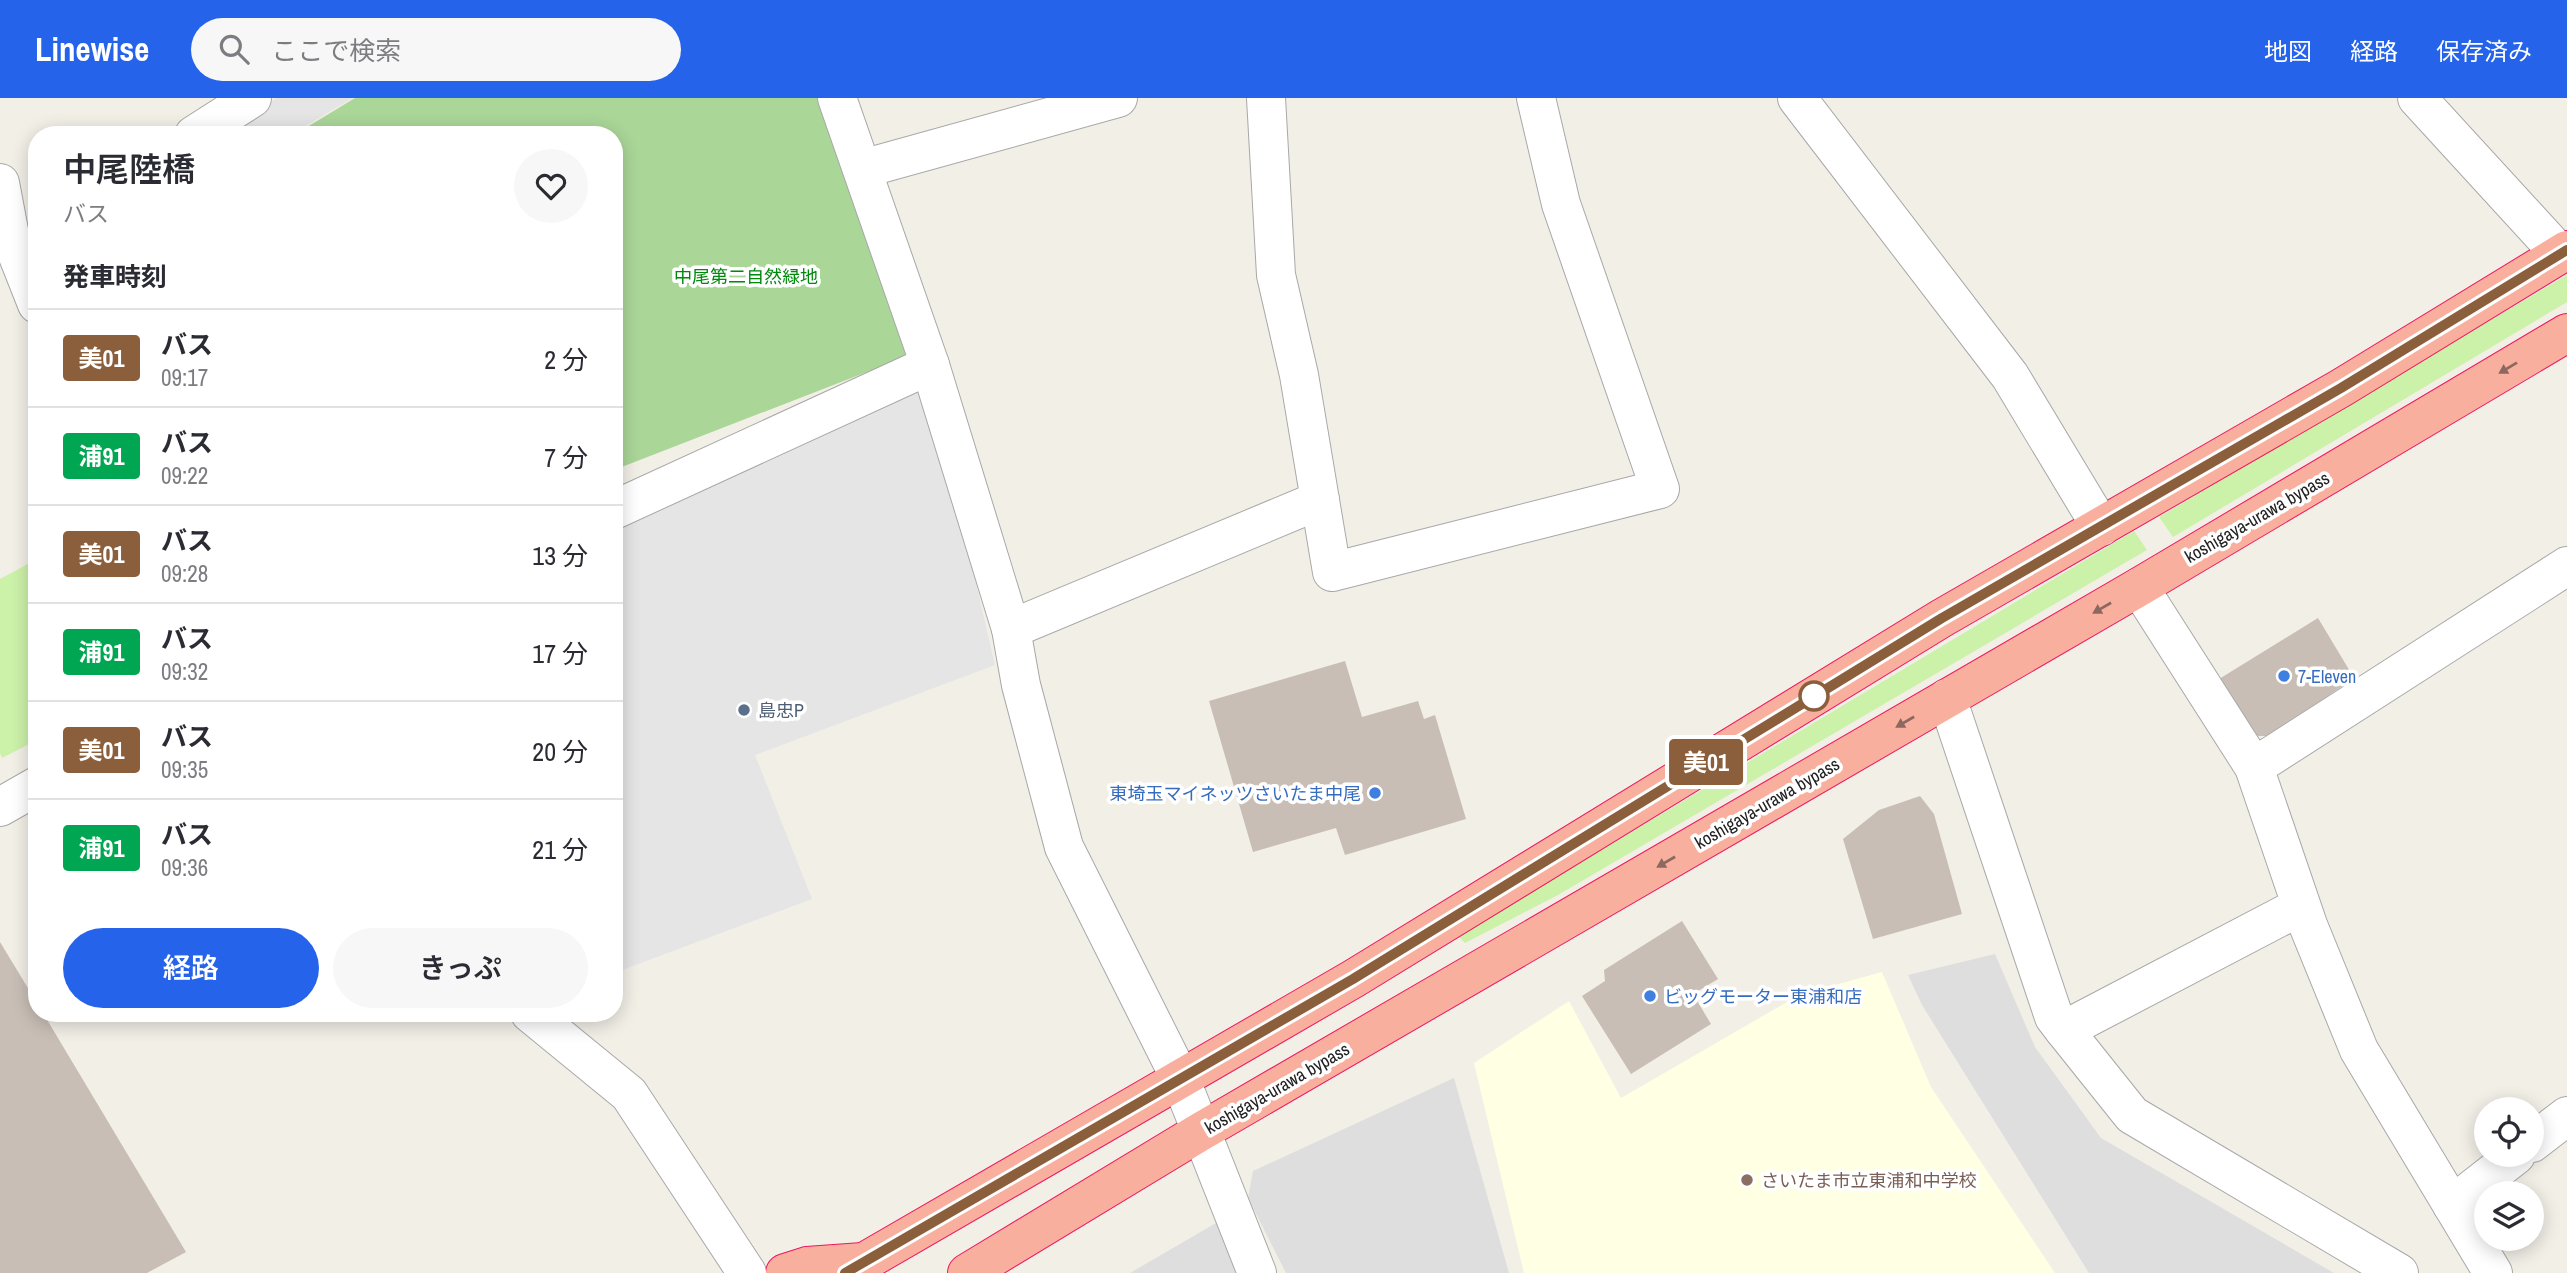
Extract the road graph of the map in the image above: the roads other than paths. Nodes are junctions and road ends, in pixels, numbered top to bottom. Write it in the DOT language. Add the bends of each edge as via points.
graph roads {
  1 [pos="252,98"];
  2 [pos="837,98"];
  3 [pos="1118,98"];
  4 [pos="1266,98"];
  5 [pos="1536,98"];
  6 [pos="1797,98"];
  7 [pos="2417,98"];
  8 [pos="208,126"];
  9 [pos="862,169"];
  10 [pos="0,183"];
  11 [pos="16,233"];
  12 [pos="2564,252"];
  13 [pos="28,274"];
  14 [pos="2567,332"];
  15 [pos="930,365"];
  16 [pos="1320,500"];
  17 [pos="623,506"];
  18 [pos="2101,527"];
  19 [pos="2567,566"];
  20 [pos="2139,587"];
  21 [pos="1012,629"];
  22 [pos="1947,698"];
  23 [pos="2254,767"];
  24 [pos="28,791"];
  25 [pos="0,807"];
  26 [pos="2301,906"];
  27 [pos="541,1022"];
  28 [pos="2064,1030"];
  29 [pos="1180,1078"];
  30 [pos="2567,1116"];
  31 [pos="1200,1132"];
  32 [pos="2544,1134"];
  33 [pos="2501,1167"];
  34 [pos="2452,1205"];
  35 [pos="1014,1245"];
  36 [pos="854,1268"];
  37 [pos="747,1273"];
  38 [pos="785,1273"];
  39 [pos="967,1273"];
  40 [pos="983,1273"];
  41 [pos="1257,1273"];
  42 [pos="2399,1273"];
  43 [pos="2493,1273"];
  1 -- 8 [label="street"];
  2 -- 9 [label="street"];
  3 -- 9 [label="street"];
  4 -- 16 [label="street" via="1276,275"];
  5 -- 16 [label="street" via="1561,204 1660,489 1332,572"];
  6 -- 18 [label="street" via="2010,376"];
  7 -- 12 [label="street"];
  9 -- 15 [label="street"];
  10 -- 11 [label="street"];
  11 -- 13 [label="street"];
  12 -- 18 [label="highway"];
  14 -- 20 [label="highway, koshigaya-urawa bypass, one-way"];
  15 -- 17 [label="street"];
  15 -- 21 [label="street"];
  16 -- 21 [label="street"];
  18 -- 29 [label="highway" via="1942,618 1353,979"];
  19 -- 23 [label="street"];
  20 -- 22 [label="highway, koshigaya-urawa bypass, one-way"];
  20 -- 23 [label="street"];
  21 -- 29 [label="street" via="1020,685 1064,847"];
  22 -- 28 [label="street" via="2054,1017"];
  22 -- 31 [label="highway, koshigaya-urawa bypass, one-way"];
  23 -- 26 [label="street"];
  24 -- 25 [label="street"];
  26 -- 28 [label="street"];
  26 -- 34 [label="street" via="2359,1050"];
  27 -- 37 [label="street" via="629,1094"];
  28 -- 42 [label="street" via="2132,1115"];
  29 -- 31 [label="street"];
  29 -- 36 [label="highway"];
  30 -- 32 [label="street"];
  31 -- 35 [label="highway, koshigaya-urawa bypass"];
  31 -- 41 [label="street"];
  33 -- 34 [label="street"];
  34 -- 43 [label="street"];
  35 -- 39 [label="highway, koshigaya-urawa bypass"];
  35 -- 40 [label="highway"];
  36 -- 38 [label="highway" via="807,1266"];
}
